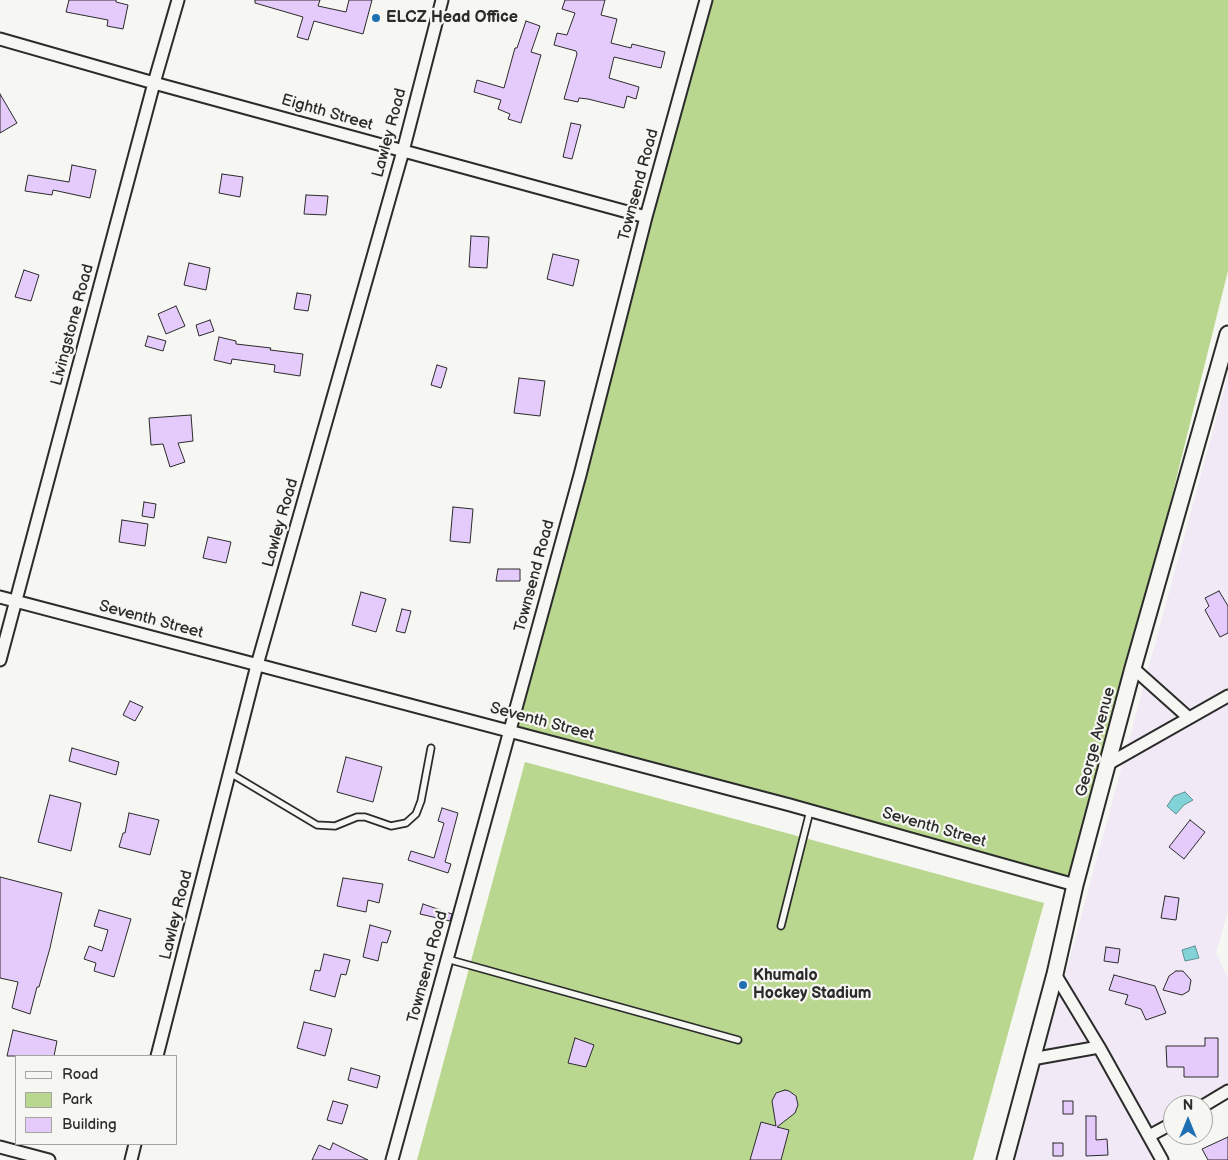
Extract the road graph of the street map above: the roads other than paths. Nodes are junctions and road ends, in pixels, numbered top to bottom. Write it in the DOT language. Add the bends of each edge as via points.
graph roads {
  1 [pos="178,0"];
  2 [pos="442,0"];
  3 [pos="706,0"];
  4 [pos="0,39"];
  5 [pos="154,83"];
  6 [pos="403,151"];
  7 [pos="646,217"];
  8 [pos="1228,334"];
  9 [pos="1224,363"];
  10 [pos="0,597"];
  11 [pos="16,602"];
  12 [pos="0,660"];
  13 [pos="258,665"];
  14 [pos="1133,668"];
  15 [pos="1228,696"];
  16 [pos="1189,718"];
  17 [pos="510,730"];
  18 [pos="431,748"];
  19 [pos="1108,764"];
  20 [pos="230,773"];
  21 [pos="810,811"];
  22 [pos="1075,885"];
  23 [pos="782,926"];
  24 [pos="447,959"];
  25 [pos="1055,974"];
  26 [pos="738,1040"];
  27 [pos="1099,1047"];
  28 [pos="157,1055"];
  29 [pos="1032,1060"];
  30 [pos="1228,1091"];
  31 [pos="1213,1100"];
  32 [pos="1163,1128"];
  33 [pos="1149,1136"];
  34 [pos="135,1145"];
  35 [pos="0,1146"];
  36 [pos="49,1160"];
  37 [pos="131,1160"];
  38 [pos="392,1160"];
  39 [pos="1005,1160"];
  40 [pos="1162,1160"];
  1 -- 5 [label="street, Livingstone Road"];
  2 -- 6 [label="street, Lawley Road"];
  3 -- 7 [label="street, Townsend Road"];
  4 -- 5 [label="street, Eighth Street"];
  5 -- 6 [label="street, Eighth Street"];
  5 -- 11 [label="street, Livingstone Road"];
  6 -- 7 [label="street, Eighth Street"];
  6 -- 13 [label="street, Lawley Road"];
  7 -- 17 [label="street, Townsend Road"];
  8 -- 9 [label="main road, George Avenue"];
  9 -- 14 [label="main road, George Avenue"];
  10 -- 11 [label="street, Seventh Street"];
  11 -- 12 [label="street, Livingstone Road"];
  11 -- 13 [label="street, Seventh Street"];
  13 -- 17 [label="street, Seventh Street"];
  13 -- 20 [label="street, Lawley Road"];
  14 -- 16 [label="street"];
  14 -- 19 [label="main road, George Avenue"];
  15 -- 16 [label="street"];
  16 -- 19 [label="street"];
  17 -- 21 [label="street, Seventh Street"];
  17 -- 24 [label="street, Townsend Road"];
  18 -- 20 [label="lane" via="416,814 406,823 391,826 365,817 335,826 317,825"];
  19 -- 22 [label="main road, George Avenue"];
  20 -- 28 [label="street, Lawley Road"];
  21 -- 22 [label="street, Seventh Street"];
  21 -- 23 [label="lane"];
  22 -- 25 [label="main road, George Avenue"];
  24 -- 26 [label="lane"];
  24 -- 38 [label="street, Townsend Road"];
  25 -- 27 [label="street"];
  25 -- 29 [label="main road, George Avenue"];
  27 -- 29 [label="street"];
  27 -- 33 [label="street"];
  29 -- 39 [label="main road, George Avenue"];
  30 -- 31 [label="street"];
  32 -- 33 [label="street"];
  33 -- 40 [label="street"];
  34 -- 37 [label="street"];
  35 -- 36 [label="street"];
}
